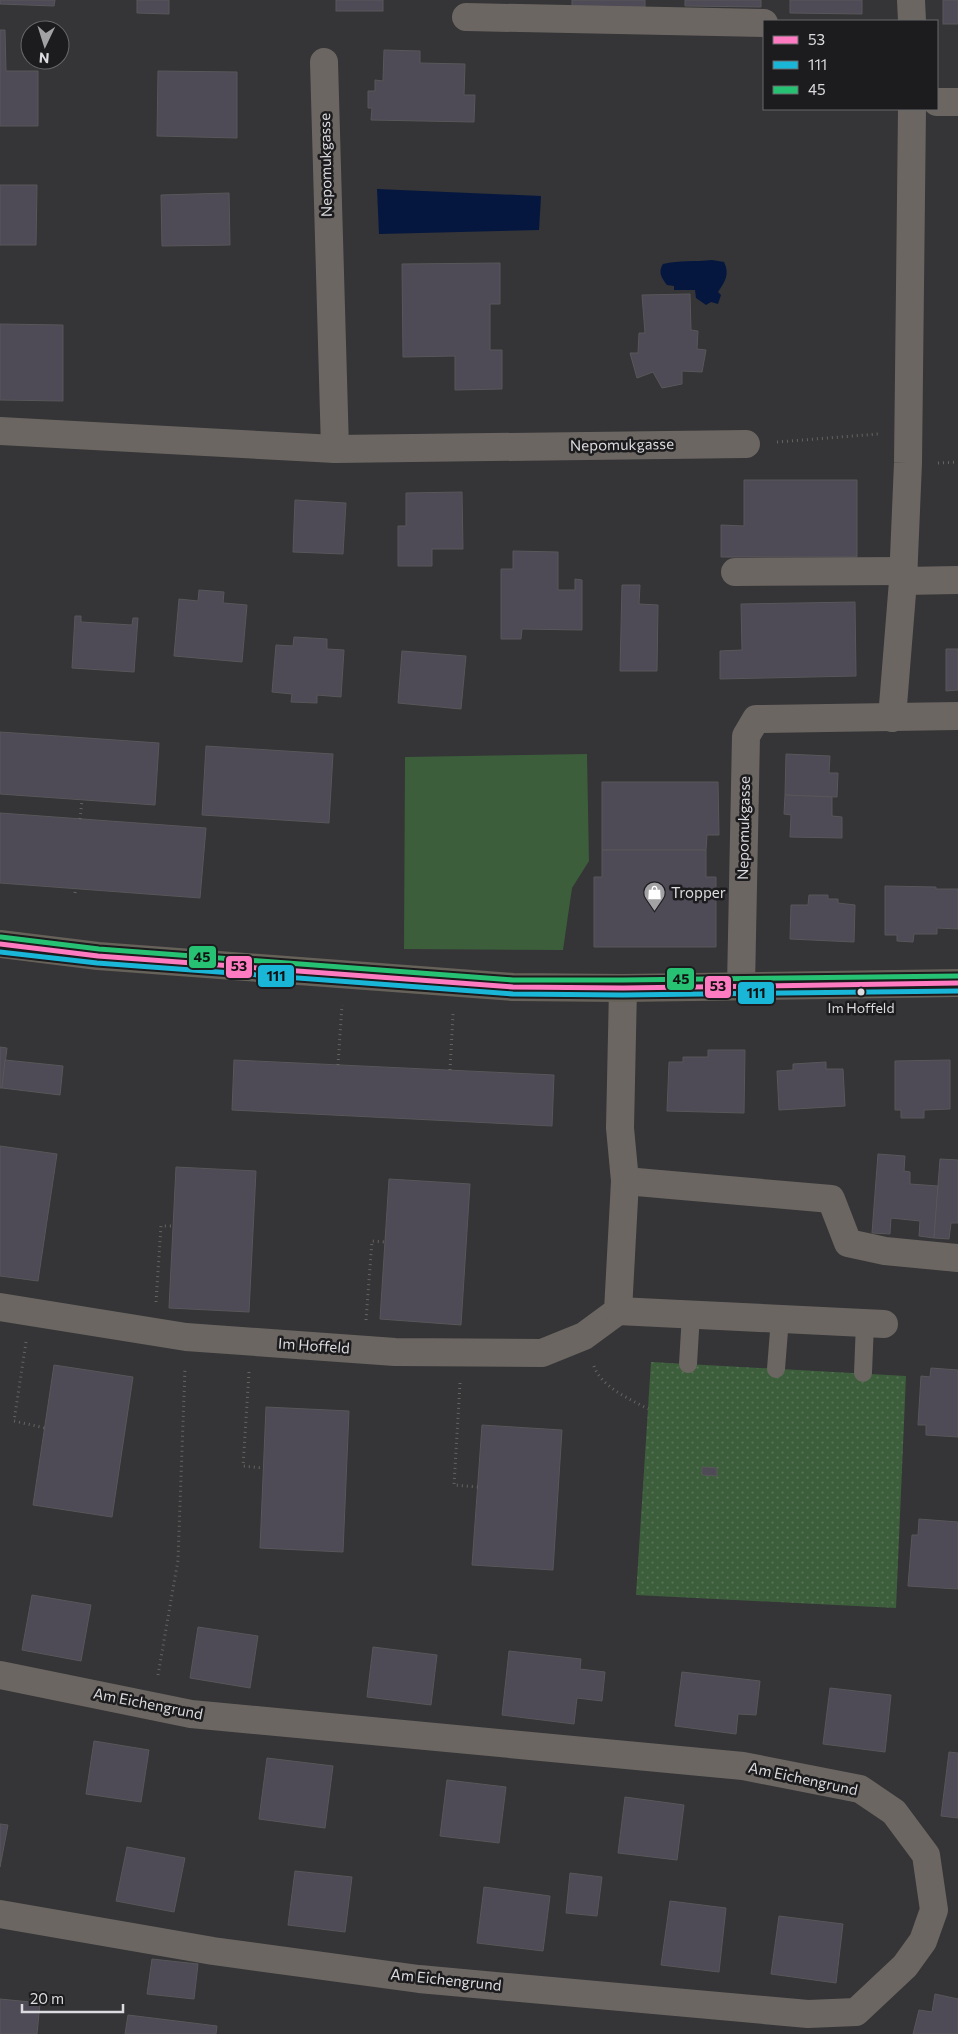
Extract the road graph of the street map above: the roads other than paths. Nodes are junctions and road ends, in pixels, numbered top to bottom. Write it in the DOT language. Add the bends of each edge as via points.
graph roads {
  1 [pos="912,0"];
  2 [pos="466,17"];
  3 [pos="912,20"];
  4 [pos="763,23"];
  5 [pos="324,62"];
  6 [pos="938,102"];
  7 [pos="958,102"];
  8 [pos="912,110"];
  9 [pos="0,431"];
  10 [pos="746,444"];
  11 [pos="335,449"];
  12 [pos="735,572"];
  13 [pos="904,576"];
  14 [pos="958,580"];
  15 [pos="958,716"];
  16 [pos="892,718"];
  17 [pos="0,944"];
  18 [pos="958,983"];
  19 [pos="741,986"];
  20 [pos="623,988"];
  21 [pos="625,1181"];
  22 [pos="958,1258"];
  23 [pos="0,1307"];
  24 [pos="618,1311"];
  25 [pos="691,1314"];
  26 [pos="780,1318"];
  27 [pos="874,1323"];
  28 [pos="688,1364"];
  29 [pos="776,1369"];
  30 [pos="862,1373"];
  31 [pos="0,1675"];
  32 [pos="0,1914"];
  1 -- 3 [label="street"];
  2 -- 4 [label="street"];
  5 -- 11 [label="street, Nepomukgasse"];
  6 -- 7 [label="street"];
  8 -- 13 [label="street"];
  9 -- 11 [label="street, Nepomukgasse"];
  10 -- 11 [label="street, Nepomukgasse"];
  12 -- 13 [label="street"];
  13 -- 14 [label="street"];
  13 -- 16 [label="street"];
  15 -- 16 [label="street, Nepomukgasse"];
  16 -- 19 [label="street, Nepomukgasse" via="756,719 746,736"];
  17 -- 20 [label="main road" via="98,956 494,986"];
  18 -- 19 [label="main road"];
  19 -- 20 [label="main road"];
  20 -- 21 [label="street" via="620,1128"];
  21 -- 22 [label="street" via="831,1199 848,1243 885,1252"];
  21 -- 24 [label="street"];
  23 -- 24 [label="street, Im Hoffeld" via="186,1337 395,1352 542,1353 584,1336"];
  24 -- 25 [label="street"];
  25 -- 26 [label="street"];
  25 -- 28 [label="lane"];
  26 -- 27 [label="street"];
  26 -- 29 [label="lane"];
  27 -- 30 [label="lane"];
  31 -- 32 [label="street, Am Eichengrund" via="201,1715 742,1766 860,1789 894,1812 926,1855 934,1910 923,1941 905,1966 856,2012 808,2014 419,1979 213,1952"];
}
